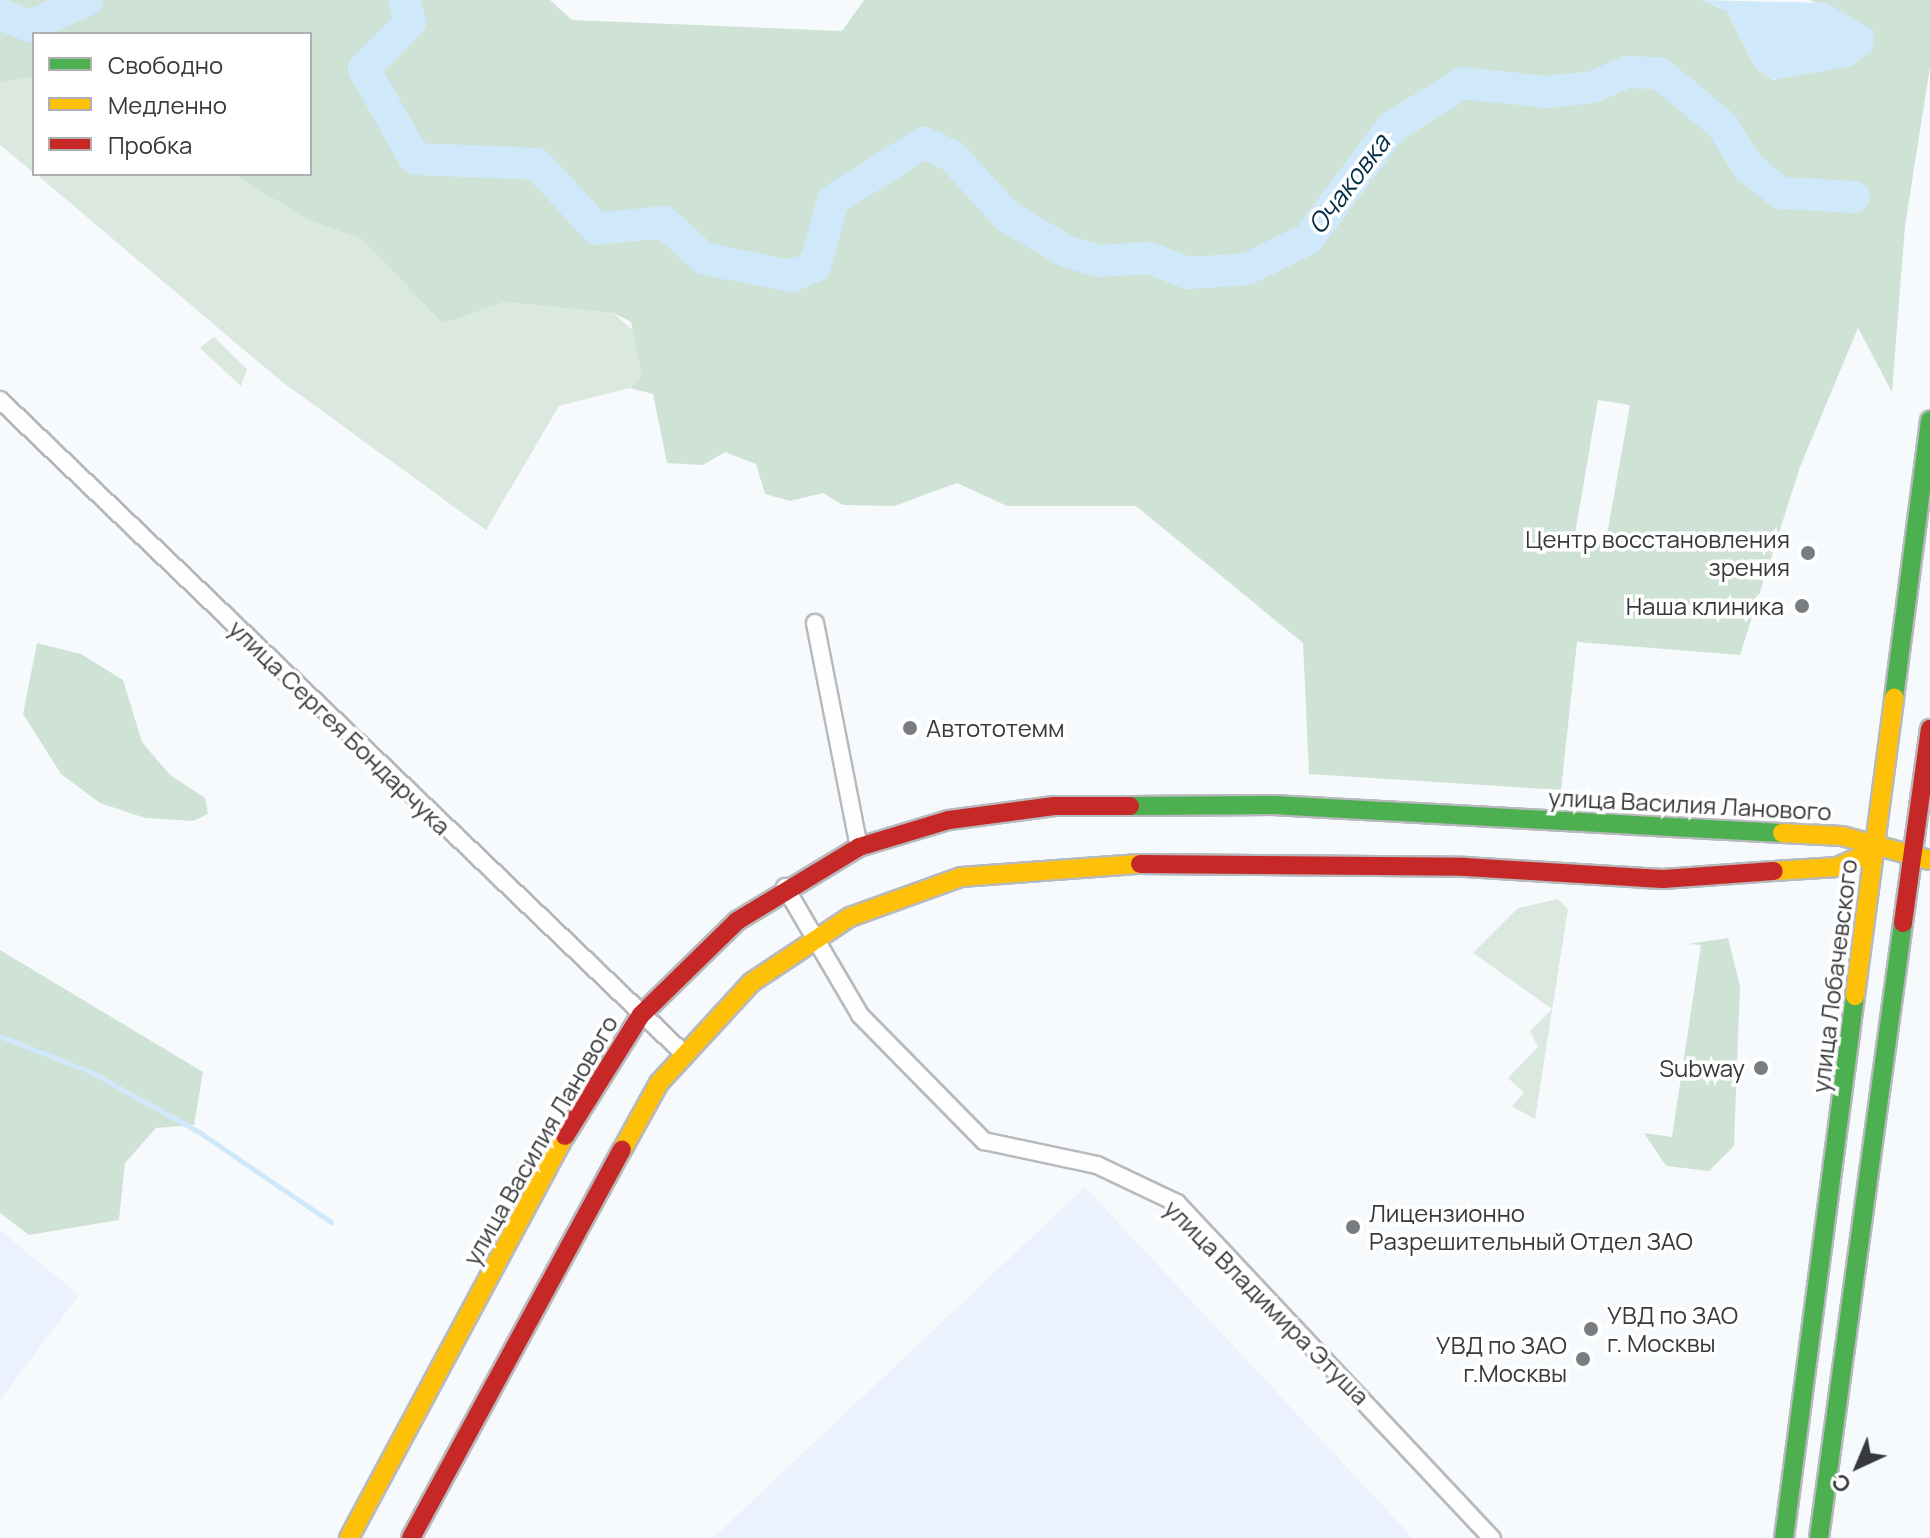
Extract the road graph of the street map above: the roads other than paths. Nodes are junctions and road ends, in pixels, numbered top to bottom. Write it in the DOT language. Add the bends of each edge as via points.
graph roads {
  1 [pos="0,400"];
  2 [pos="1930,420"];
  3 [pos="815,623"];
  4 [pos="1930,729"];
  5 [pos="859,847"];
  6 [pos="1874,851"];
  7 [pos="1923,859"];
  8 [pos="785,887"];
  9 [pos="814,937"];
  10 [pos="641,1015"];
  11 [pos="682,1052"];
  12 [pos="349,1538"];
  13 [pos="411,1538"];
  14 [pos="1492,1538"];
  15 [pos="1784,1538"];
  16 [pos="1819,1538"];
  1 -- 10 [label="street, улица Сергея Бондарчука"];
  2 -- 6 [label="street, улица Лобачевского"];
  3 -- 5 [label="street"];
  4 -- 7 [label="street"];
  5 -- 6 [label="street, улица Василия Ланового" via="949,820 1054,806 1241,805 1842,836"];
  5 -- 8 [label="street, улица Василия Ланового"];
  6 -- 7 [label="street, улица Василия Ланового"];
  6 -- 9 [label="street" via="1837,867 1663,879 1465,867 1074,863 961,877 897,896"];
  6 -- 15 [label="street, улица Лобачевского"];
  7 -- 16 [label="street"];
  8 -- 9 [label="street, улица Владимира Этуша"];
  8 -- 10 [label="street, улица Василия Ланового" via="676,974"];
  9 -- 11 [label="street" via="752,982"];
  9 -- 14 [label="street, улица Владимира Этуша" via="860,1015 984,1141 1097,1165 1177,1203"];
  10 -- 11 [label="street, улица Сергея Бондарчука"];
  10 -- 12 [label="street, улица Василия Ланового" via="553,1155"];
  11 -- 13 [label="street" via="606,1170"];
}
